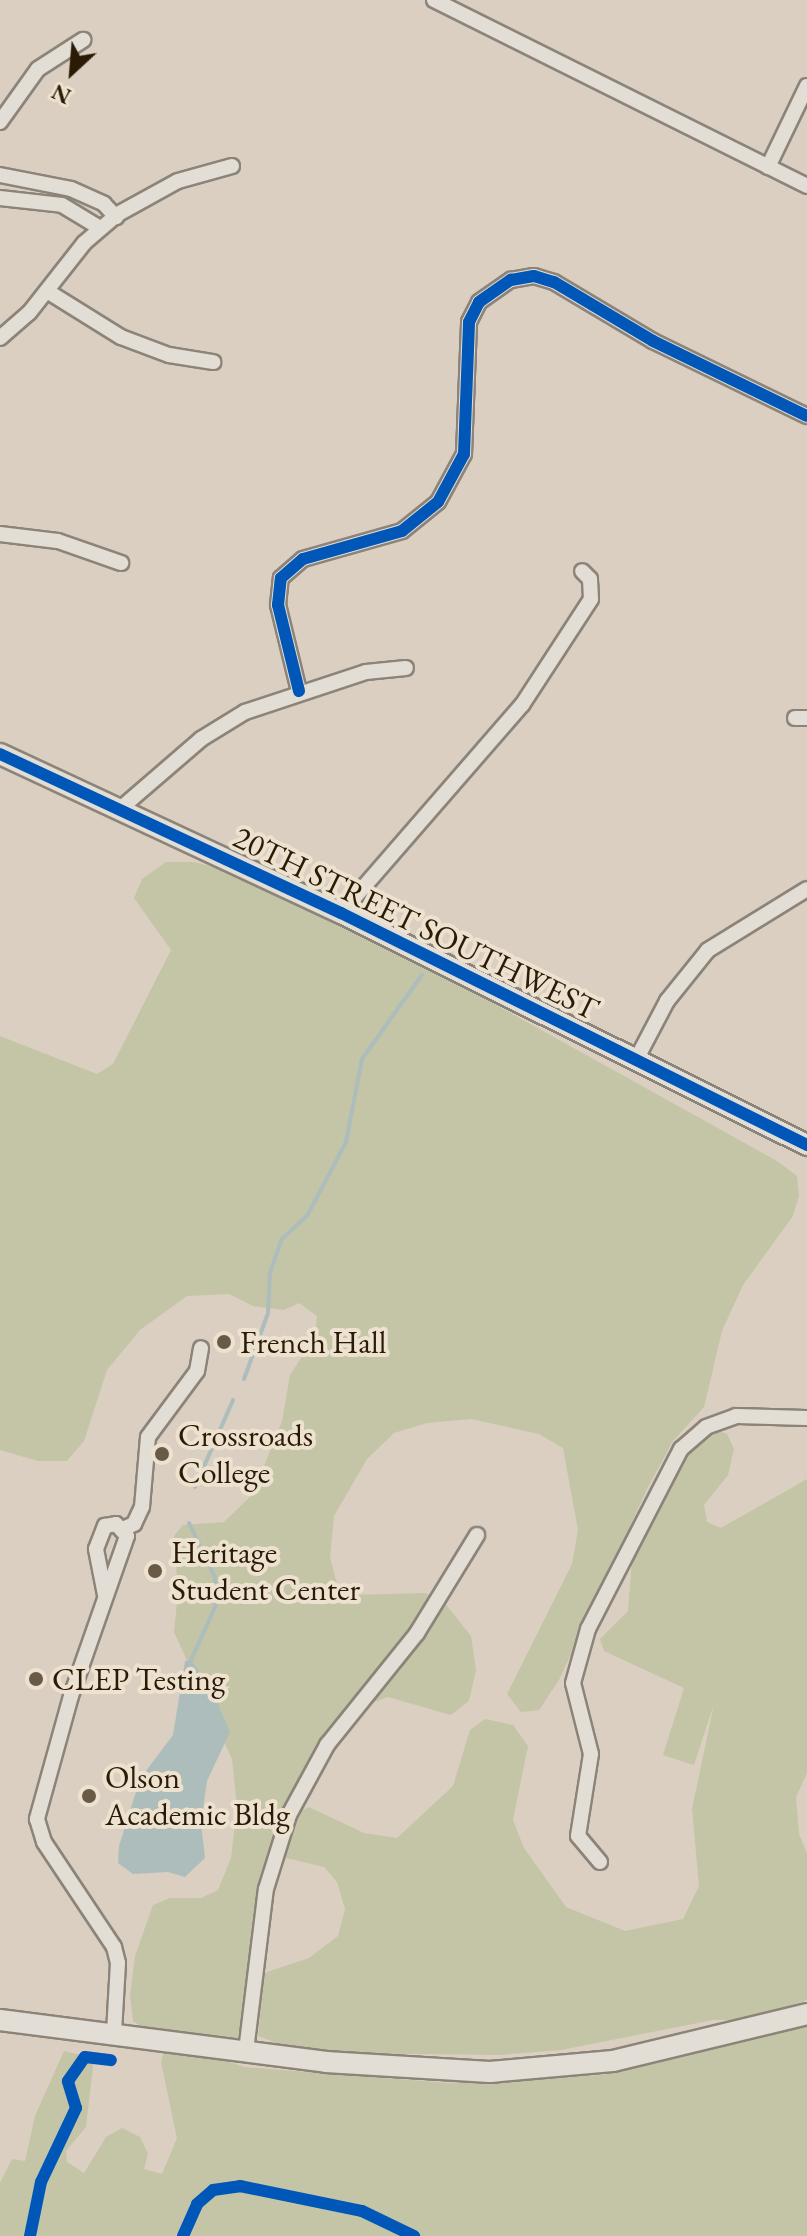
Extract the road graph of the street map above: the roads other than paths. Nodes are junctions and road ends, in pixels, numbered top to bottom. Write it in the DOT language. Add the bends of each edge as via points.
graph roads {
  1 [pos="438,1"];
  2 [pos="83,40"];
  3 [pos="807,86"];
  4 [pos="0,122"];
  5 [pos="232,166"];
  6 [pos="768,167"];
  7 [pos="0,175"];
  8 [pos="807,186"];
  9 [pos="0,198"];
  10 [pos="116,217"];
  11 [pos="100,228"];
  12 [pos="47,291"];
  13 [pos="0,338"];
  14 [pos="213,362"];
  15 [pos="807,416"];
  16 [pos="0,534"];
  17 [pos="121,563"];
  18 [pos="582,571"];
  19 [pos="406,668"];
  20 [pos="299,691"];
  21 [pos="0,754"];
  22 [pos="120,809"];
  23 [pos="807,889"];
  24 [pos="341,913"];
  25 [pos="636,1060"];
  26 [pos="807,1145"];
  27 [pos="201,1348"];
  28 [pos="807,1418"];
  29 [pos="125,1528"];
  30 [pos="477,1535"];
  31 [pos="105,1595"];
  32 [pos="600,1862"];
  33 [pos="807,2014"];
  34 [pos="0,2020"];
  35 [pos="114,2032"];
  36 [pos="246,2051"];
  1 -- 6 [label="street"];
  2 -- 4 [label="street" via="38,69"];
  3 -- 6 [label="street"];
  5 -- 10 [label="street" via="178,181"];
  6 -- 8 [label="street"];
  7 -- 10 [label="street" via="71,189 104,204"];
  9 -- 11 [label="street" via="62,205"];
  10 -- 11 [label="street"];
  11 -- 12 [label="street"];
  12 -- 13 [label="street"];
  12 -- 14 [label="street" via="121,337 169,355"];
  15 -- 20 [label="street" via="653,341 544,278 523,277 501,285 479,302 469,322 464,454 448,490 412,525 303,559 278,585"];
  16 -- 17 [label="street" via="58,541"];
  18 -- 24 [label="street" via="590,579 591,599 522,705"];
  19 -- 20 [label="street" via="366,672"];
  20 -- 22 [label="street" via="222,725"];
  21 -- 22 [label="street, 20TH STREET SOUTHWEST"];
  22 -- 24 [label="street, 20TH STREET SOUTHWEST"];
  23 -- 25 [label="street" via="708,950 667,1001"];
  24 -- 25 [label="street, 20TH STREET SOUTHWEST"];
  25 -- 26 [label="street, 20TH STREET SOUTHWEST"];
  27 -- 29 [label="street" via="197,1371 148,1437 142,1507 134,1524"];
  28 -- 32 [label="street" via="736,1416 706,1427 681,1449 588,1629 573,1683 591,1754 578,1836"];
  29 -- 31 [label="street" via="127,1536"];
  29 -- 31 [label="street" via="105,1526 99,1536 95,1569"];
  30 -- 36 [label="street" via="417,1633 327,1745 289,1815 266,1889"];
  31 -- 35 [label="street" via="37,1819 44,1842 114,1947"];
  33 -- 36 [label="street" via="613,2061 490,2072 411,2071"];
  34 -- 35 [label="street"];
  35 -- 36 [label="street"];
}
